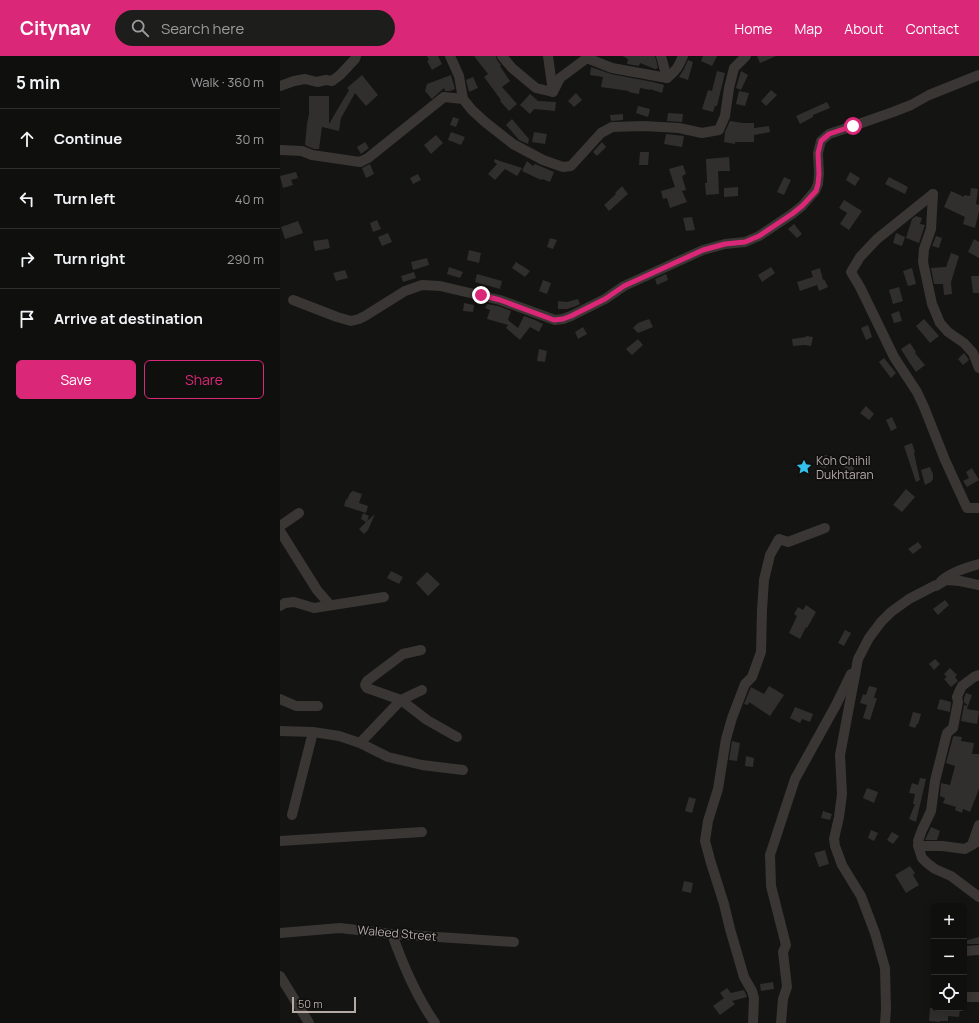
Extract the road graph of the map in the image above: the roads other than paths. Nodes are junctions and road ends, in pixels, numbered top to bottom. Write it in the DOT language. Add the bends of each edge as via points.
graph roads {
  1 [pos="356,56"];
  2 [pos="450,56"];
  3 [pos="502,56"];
  4 [pos="548,56"];
  5 [pos="661,56"];
  6 [pos="684,56"];
  7 [pos="746,56"];
  8 [pos="979,75"];
  9 [pos="668,78"];
  10 [pos="280,86"];
  11 [pos="553,92"];
  12 [pos="463,99"];
  13 [pos="280,150"];
  14 [pos="293,300"];
  15 [pos="979,368"];
  16 [pos="979,508"];
  17 [pos="299,513"];
  18 [pos="280,526"];
  19 [pos="825,528"];
  20 [pos="280,531"];
  21 [pos="979,564"];
  22 [pos="936,585"];
  23 [pos="979,585"];
  24 [pos="384,597"];
  25 [pos="330,605"];
  26 [pos="280,606"];
  27 [pos="422,650"];
  28 [pos="858,659"];
  29 [pos="979,675"];
  30 [pos="422,690"];
  31 [pos="280,699"];
  32 [pos="401,700"];
  33 [pos="318,706"];
  34 [pos="280,731"];
  35 [pos="313,732"];
  36 [pos="457,738"];
  37 [pos="360,743"];
  38 [pos="463,770"];
  39 [pos="292,815"];
  40 [pos="979,825"];
  41 [pos="422,832"];
  42 [pos="281,841"];
  43 [pos="975,844"];
  44 [pos="918,846"];
  45 [pos="979,897"];
  46 [pos="280,933"];
  47 [pos="392,934"];
  48 [pos="514,942"];
  49 [pos="979,950"];
  50 [pos="967,952"];
  51 [pos="280,976"];
  52 [pos="967,997"];
  53 [pos="979,998"];
  54 [pos="309,1023"];
  55 [pos="435,1023"];
  56 [pos="754,1023"];
  57 [pos="781,1023"];
  58 [pos="885,1023"];
  1 -- 10 [label="street" via="332,81 317,82 305,79"];
  2 -- 12 [label="street" via="459,76"];
  3 -- 11 [label="street" via="536,88"];
  4 -- 11 [label="street"];
  5 -- 9 [label="street"];
  6 -- 9 [label="street" via="676,71"];
  7 -- 12 [label="street" via="734,68 725,116 719,130 702,133 679,128 612,127 601,133 571,166 563,167 544,160 513,144 485,122"];
  8 -- 14 [label="street" via="911,105 829,134 821,141 818,153 819,174 816,191 797,210 759,236 745,242 703,250 624,286 605,299 563,319 554,320 500,300 440,286 422,285 405,291 365,316 351,321"];
  9 -- 11 [label="street" via="612,68 588,58 560,78"];
  12 -- 13 [label="street" via="444,97 360,162 312,155 302,151"];
  15 -- 16 [label="street" via="973,353 940,323 932,304 923,262 930,229 933,194 877,239 860,257 851,272 894,357 917,392 967,508"];
  17 -- 18 [label="street"];
  19 -- 56 [label="street" via="788,542 779,539 770,555 764,580 761,652 752,677 744,684 732,718 718,789 708,820 706,841 744,977 752,990"];
  20 -- 25 [label="street" via="317,590"];
  21 -- 22 [label="street" via="959,570"];
  22 -- 23 [label="street" via="946,580"];
  22 -- 28 [label="street" via="891,612 869,638"];
  24 -- 25 [label="street"];
  25 -- 26 [label="street" via="314,608 294,602"];
  27 -- 32 [label="street" via="403,654 365,685"];
  28 -- 57 [label="street" via="796,779 770,855 771,886 786,945 783,952 787,987 783,998"];
  28 -- 58 [label="street" via="840,755 842,794 834,839 842,865 861,896 885,968"];
  29 -- 44 [label="street" via="962,686 958,697 953,728 948,733 931,811"];
  30 -- 32 [label="street"];
  31 -- 33 [label="street" via="296,706"];
  32 -- 36 [label="street"];
  32 -- 37 [label="street"];
  34 -- 35 [label="street"];
  35 -- 37 [label="street" via="339,736"];
  35 -- 39 [label="street"];
  37 -- 38 [label="street" via="388,757 422,765"];
  40 -- 43 [label="street"];
  41 -- 42 [label="street"];
  43 -- 44 [label="street" via="965,849"];
  44 -- 45 [label="street" via="922,858 927,863 951,876"];
  46 -- 47 [label="street, Waleed Street" via="340,928"];
  47 -- 48 [label="street, Waleed Street"];
  47 -- 55 [label="street" via="406,970"];
  49 -- 50 [label="street"];
  51 -- 54 [label="street"];
  52 -- 53 [label="street"];
}
